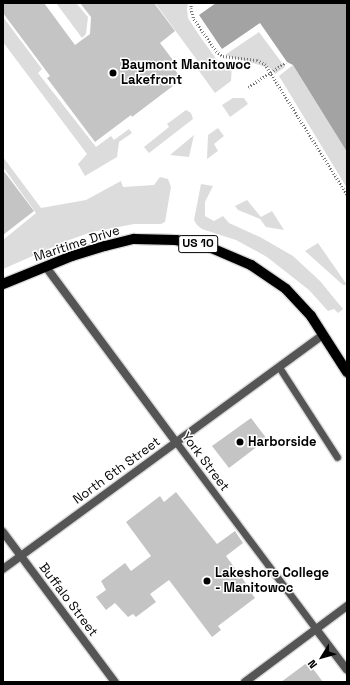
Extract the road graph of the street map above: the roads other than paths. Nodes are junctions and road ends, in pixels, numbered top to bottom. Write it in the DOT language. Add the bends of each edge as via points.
graph roads {
  1 [pos="46,267"];
  2 [pos="3,284"];
  3 [pos="323,335"];
  4 [pos="279,367"];
  5 [pos="347,372"];
  6 [pos="176,442"];
  7 [pos="337,457"];
  8 [pos="3,532"];
  9 [pos="21,556"];
  10 [pos="3,569"];
  11 [pos="347,606"];
  12 [pos="316,629"];
  13 [pos="347,670"];
  14 [pos="115,682"];
  15 [pos="245,682"];
  1 -- 2 [label="main road, Maritime Drive / US 10"];
  1 -- 3 [label="main road, Maritime Drive / US 10" via="105,246 134,239 176,240 199,244 241,259 270,277 299,302"];
  1 -- 6 [label="street, York Street"];
  3 -- 4 [label="street, North 6th Street"];
  3 -- 5 [label="main road, Maritime Drive / US 10"];
  4 -- 6 [label="street, North 6th Street"];
  4 -- 7 [label="lane"];
  6 -- 9 [label="street, North 6th Street"];
  6 -- 12 [label="lane, York Street"];
  8 -- 9 [label="street, Buffalo Street"];
  9 -- 10 [label="street, North 6th Street"];
  9 -- 14 [label="street, Buffalo Street"];
  11 -- 12 [label="street"];
  12 -- 13 [label="street, York Street"];
  12 -- 15 [label="street"];
}
